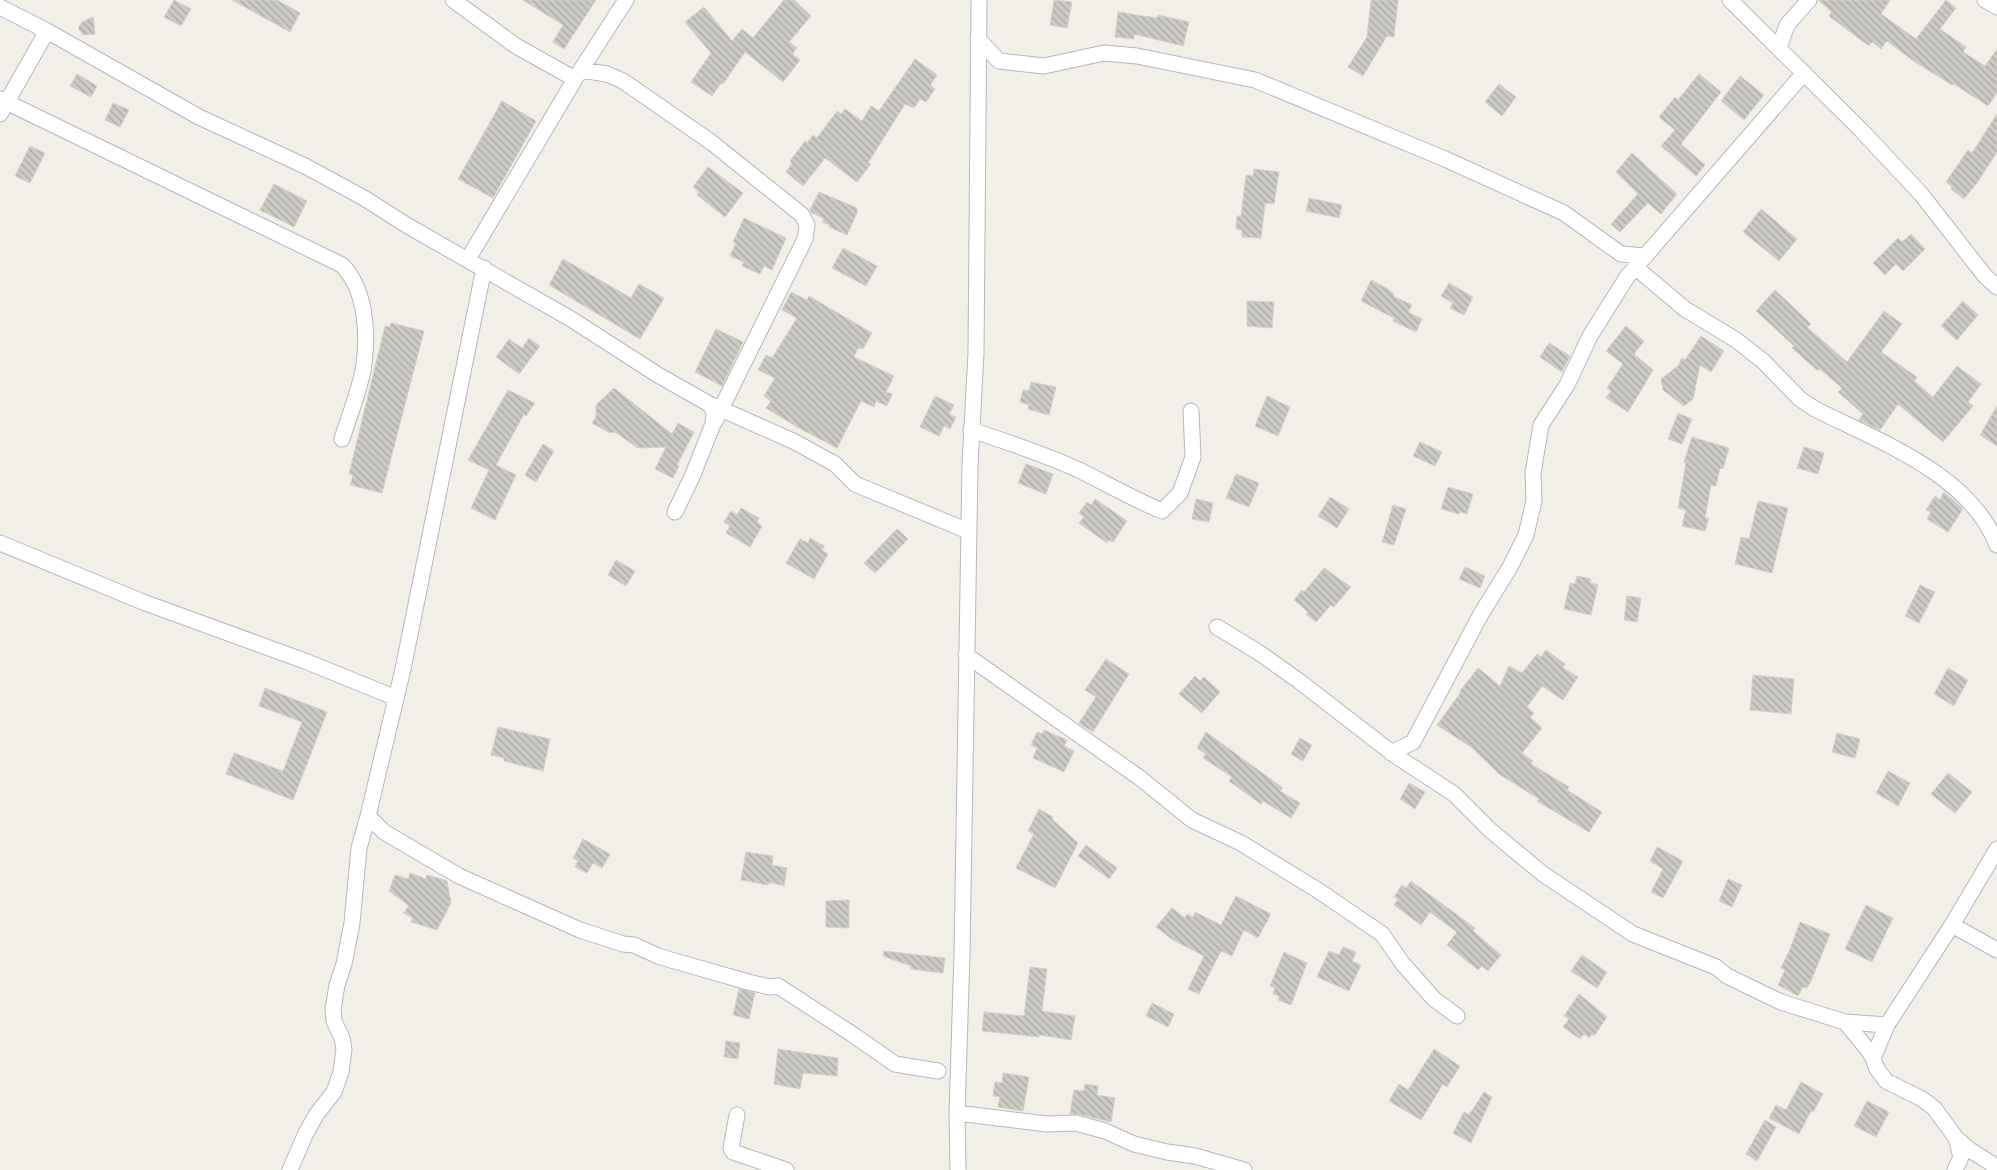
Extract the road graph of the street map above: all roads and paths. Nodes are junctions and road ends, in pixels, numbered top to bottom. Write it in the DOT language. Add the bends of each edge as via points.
graph roads {
  1 [pos="453,0"];
  2 [pos="626,0"];
  3 [pos="978,0"];
  4 [pos="1730,0"];
  5 [pos="1809,0"];
  6 [pos="1985,0"];
  7 [pos="0,7"];
  8 [pos="1997,7"];
  9 [pos="1786,25"];
  10 [pos="1758,27"];
  11 [pos="48,31"];
  12 [pos="978,39"];
  13 [pos="1779,48"];
  14 [pos="999,61"];
  15 [pos="1804,73"];
  16 [pos="578,75"];
  17 [pos="978,78"];
  18 [pos="2,105"];
  19 [pos="1621,254"];
  20 [pos="468,259"];
  21 [pos="1636,267"];
  22 [pos="484,268"];
  23 [pos="1997,287"];
  24 [pos="1191,411"];
  25 [pos="715,413"];
  26 [pos="971,430"];
  27 [pos="342,439"];
  28 [pos="969,505"];
  29 [pos="675,512"];
  30 [pos="943,521"];
  31 [pos="968,531"];
  32 [pos="0,543"];
  33 [pos="1997,545"];
  34 [pos="1217,627"];
  35 [pos="966,655"];
  36 [pos="396,698"];
  37 [pos="1413,742"];
  38 [pos="1391,752"];
  39 [pos="1411,766"];
  40 [pos="367,822"];
  41 [pos="1997,849"];
  42 [pos="1952,925"];
  43 [pos="1997,950"];
  44 [pos="1457,1016"];
  45 [pos="1845,1022"];
  46 [pos="1887,1025"];
  47 [pos="1873,1058"];
  48 [pos="938,1071"];
  49 [pos="956,1113"];
  50 [pos="737,1115"];
  51 [pos="1956,1138"];
  52 [pos="1976,1154"];
  53 [pos="1958,1164"];
  54 [pos="1997,1166"];
  55 [pos="290,1170"];
  56 [pos="786,1170"];
  57 [pos="958,1170"];
  58 [pos="1244,1170"];
  1 -- 16 [label="street" via="516,46"];
  2 -- 16 [label="street"];
  3 -- 12 [label="street"];
  4 -- 10 [label="street"];
  5 -- 9 [label="street"];
  6 -- 8 [label="street"];
  7 -- 11 [label="street"];
  9 -- 10 [label="street"];
  9 -- 13 [label="street"];
  10 -- 13 [label="street"];
  11 -- 18 [label="street"];
  11 -- 20 [label="street" via="199,116 364,198"];
  12 -- 14 [label="street"];
  12 -- 17 [label="street"];
  13 -- 15 [label="street"];
  14 -- 17 [label="street"];
  14 -- 19 [label="street" via="1044,66 1104,53 1136,56 1255,80 1445,159 1564,214"];
  15 -- 21 [label="street"];
  15 -- 23 [label="street" via="1921,194"];
  16 -- 20 [label="street"];
  16 -- 25 [label="street" via="607,74 623,81 753,174 802,215 807,226 805,239"];
  17 -- 26 [label="street" via="976,352"];
  18 -- 27 [label="street" via="342,266 352,275 360,295 364,366"];
  19 -- 21 [label="street"];
  19 -- 21 [label="street"];
  20 -- 22 [label="street"];
  21 -- 33 [label="street" via="1685,309 1763,361 1800,399 1916,460 1947,482 1978,510"];
  21 -- 37 [label="street" via="1590,336 1566,385 1541,425 1533,473 1534,501 1526,535"];
  22 -- 25 [label="street" via="658,375 695,394"];
  22 -- 36 [label="street"];
  24 -- 26 [label="street" via="1193,457 1180,493 1162,511 1078,470"];
  25 -- 29 [label="street" via="692,477"];
  25 -- 30 [label="street" via="795,442 835,464 855,484"];
  26 -- 28 [label="street"];
  28 -- 30 [label="street" via="959,517"];
  28 -- 31 [label="street"];
  30 -- 31 [label="street"];
  31 -- 35 [label="street"];
  32 -- 36 [label="street" via="143,602"];
  34 -- 38 [label="street" via="1299,681"];
  35 -- 44 [label="street" via="1140,778 1192,820 1241,843 1382,934 1403,964 1434,998"];
  35 -- 49 [label="street" via="962,954"];
  36 -- 40 [label="street"];
  37 -- 38 [label="street"];
  37 -- 39 [label="street"];
  38 -- 39 [label="street"];
  39 -- 45 [label="street" via="1454,794 1490,830 1543,874 1633,934 1716,967 1781,1002"];
  40 -- 48 [label="street" via="460,876 580,930 748,982 778,986 895,1064"];
  40 -- 55 [label="street" via="355,872 352,923 333,1009 344,1049 341,1072 334,1092 316,1115"];
  41 -- 42 [label="street"];
  42 -- 43 [label="street"];
  42 -- 46 [label="street"];
  45 -- 46 [label="street"];
  45 -- 47 [label="street"];
  46 -- 47 [label="street"];
  47 -- 51 [label="street" via="1876,1069 1886,1081 1934,1108"];
  49 -- 57 [label="street"];
  49 -- 58 [label="street" via="1047,1124 1076,1123 1134,1144"];
  50 -- 56 [label="street" via="733,1152"];
  51 -- 52 [label="street"];
  51 -- 53 [label="street"];
  52 -- 53 [label="street"];
  52 -- 54 [label="street"];
}
